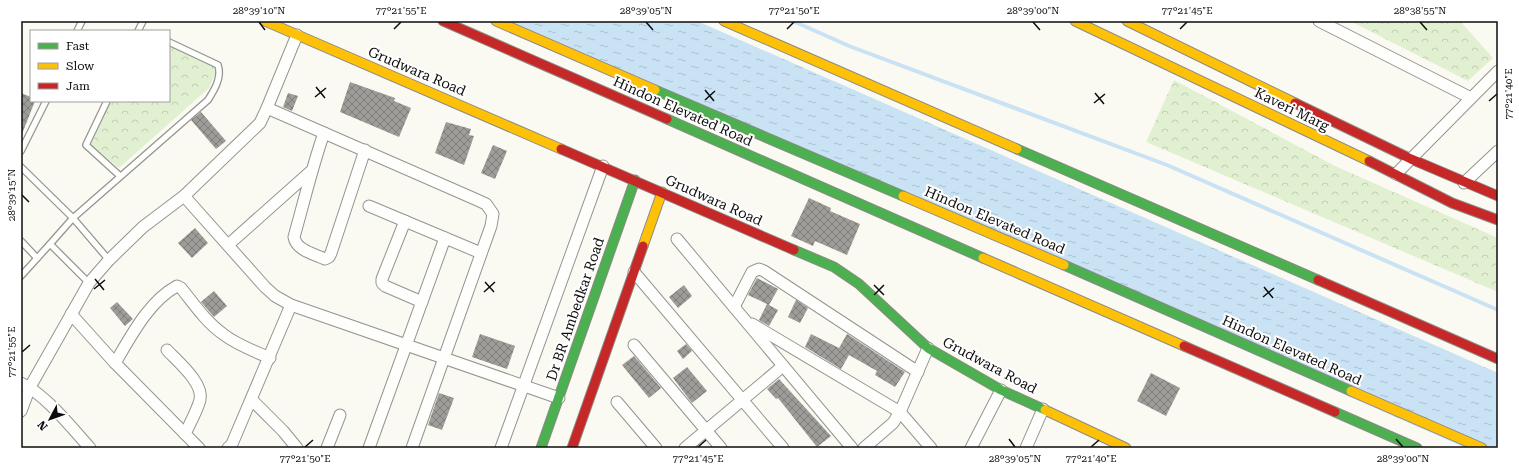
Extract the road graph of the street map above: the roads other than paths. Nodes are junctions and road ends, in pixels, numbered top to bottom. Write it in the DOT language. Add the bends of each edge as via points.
graph roads {
  1 [pos="82,21"];
  2 [pos="143,21"];
  3 [pos="265,21"];
  4 [pos="443,21"];
  5 [pos="496,21"];
  6 [pos="724,21"];
  7 [pos="1075,21"];
  8 [pos="1127,21"];
  9 [pos="1319,21"];
  10 [pos="78,30"];
  11 [pos="141,30"];
  12 [pos="297,35"];
  13 [pos="170,42"];
  14 [pos="1498,71"];
  15 [pos="1471,98"];
  16 [pos="46,102"];
  17 [pos="106,102"];
  18 [pos="267,108"];
  19 [pos="324,133"];
  20 [pos="365,150"];
  21 [pos="1498,151"];
  22 [pos="21,152"];
  23 [pos="1412,159"];
  24 [pos="603,166"];
  25 [pos="21,167"];
  26 [pos="310,172"];
  27 [pos="1396,174"];
  28 [pos="120,176"];
  29 [pos="635,180"];
  30 [pos="1464,183"];
  31 [pos="662,192"];
  32 [pos="184,196"];
  33 [pos="1498,196"];
  34 [pos="369,206"];
  35 [pos="73,218"];
  36 [pos="1498,220"];
  37 [pos="405,221"];
  38 [pos="445,238"];
  39 [pos="677,239"];
  40 [pos="21,240"];
  41 [pos="50,244"];
  42 [pos="228,245"];
  43 [pos="481,253"];
  44 [pos="37,258"];
  45 [pos="109,260"];
  46 [pos="634,272"];
  47 [pos="21,276"];
  48 [pos="89,283"];
  49 [pos="422,302"];
  50 [pos="291,305"];
  51 [pos="734,307"];
  52 [pos="71,314"];
  53 [pos="745,320"];
  54 [pos="634,345"];
  55 [pos="406,346"];
  56 [pos="928,348"];
  57 [pos="167,350"];
  58 [pos="270,358"];
  59 [pos="444,358"];
  60 [pos="1498,359"];
  61 [pos="115,363"];
  62 [pos="783,366"];
  63 [pos="918,372"];
  64 [pos="26,385"];
  65 [pos="524,386"];
  66 [pos="1000,390"];
  67 [pos="558,398"];
  68 [pos="252,400"];
  69 [pos="742,400"];
  70 [pos="617,402"];
  71 [pos="1043,409"];
  72 [pos="21,411"];
  73 [pos="900,412"];
  74 [pos="340,415"];
  75 [pos="706,430"];
  76 [pos="185,434"];
  77 [pos="232,447"];
  78 [pos="867,447"];
  79 [pos="1124,447"];
  80 [pos="90,448"];
  81 [pos="199,448"];
  82 [pos="297,448"];
  83 [pos="327,448"];
  84 [pos="369,448"];
  85 [pos="412,448"];
  86 [pos="501,448"];
  87 [pos="541,448"];
  88 [pos="572,448"];
  89 [pos="656,448"];
  90 [pos="685,448"];
  91 [pos="722,448"];
  92 [pos="783,448"];
  93 [pos="852,448"];
  94 [pos="931,448"];
  95 [pos="971,448"];
  96 [pos="1026,448"];
  97 [pos="1417,448"];
  98 [pos="1482,448"];
  1 -- 10 [label="lane"];
  2 -- 11 [label="lane"];
  3 -- 12 [label="main road, Grudwara Road"];
  4 -- 97 [label="main road, Hindon Elevated Road"];
  5 -- 98 [label="main road, Hindon Elevated Road" via="989,232"];
  6 -- 60 [label="main road"];
  7 -- 27 [label="main road, Kaveri Marg"];
  8 -- 23 [label="main road, Kaveri Marg"];
  9 -- 15 [label="street"];
  12 -- 18 [label="street"];
  12 -- 24 [label="main road, Grudwara Road"];
  13 -- 28 [label="lane" via="210,60 218,65 220,73 208,100"];
  14 -- 15 [label="street"];
  15 -- 23 [label="street"];
  16 -- 22 [label="lane"];
  17 -- 28 [label="lane" via="86,145"];
  18 -- 19 [label="street"];
  18 -- 32 [label="street" via="260,123 249,135"];
  19 -- 20 [label="street"];
  19 -- 26 [label="street"];
  20 -- 26 [label="street" via="331,253 325,259 298,246 294,237 309,186"];
  20 -- 43 [label="street" via="486,204 493,214"];
  21 -- 30 [label="street"];
  23 -- 27 [label="street"];
  23 -- 30 [label="main road, Kaveri Marg"];
  24 -- 29 [label="main road, Grudwara Road"];
  24 -- 65 [label="street"];
  25 -- 35 [label="lane"];
  26 -- 42 [label="street"];
  27 -- 36 [label="main road, Kaveri Marg" via="1452,202"];
  28 -- 35 [label="lane"];
  29 -- 31 [label="main road, Grudwara Road"];
  29 -- 67 [label="main road, Dr BR Ambedkar Road"];
  30 -- 33 [label="main road, Kaveri Marg"];
  31 -- 46 [label="main road"];
  31 -- 56 [label="main road, Grudwara Road" via="834,267 859,284"];
  32 -- 42 [label="street"];
  32 -- 45 [label="street" via="143,227"];
  34 -- 37 [label="street"];
  35 -- 41 [label="lane"];
  35 -- 45 [label="lane"];
  37 -- 38 [label="street"];
  37 -- 49 [label="street" via="382,283"];
  38 -- 43 [label="street"];
  38 -- 49 [label="street"];
  39 -- 51 [label="street"];
  40 -- 44 [label="lane"];
  41 -- 44 [label="lane"];
  41 -- 48 [label="lane"];
  42 -- 50 [label="street" via="265,287"];
  43 -- 59 [label="street"];
  44 -- 47 [label="lane"];
  45 -- 48 [label="street"];
  46 -- 69 [label="street"];
  46 -- 88 [label="main road"];
  48 -- 52 [label="street"];
  49 -- 55 [label="street"];
  50 -- 55 [label="street"];
  50 -- 58 [label="street"];
  51 -- 53 [label="street"];
  51 -- 63 [label="street" via="752,272 759,269"];
  52 -- 61 [label="street"];
  52 -- 64 [label="street"];
  53 -- 62 [label="street"];
  53 -- 73 [label="street"];
  54 -- 75 [label="street"];
  55 -- 59 [label="street"];
  55 -- 84 [label="street"];
  56 -- 63 [label="street"];
  56 -- 66 [label="main road, Grudwara Road"];
  57 -- 76 [label="street" via="198,384 201,392"];
  58 -- 61 [label="street" via="223,334 177,286 147,312"];
  58 -- 68 [label="street"];
  59 -- 65 [label="street"];
  59 -- 85 [label="street"];
  61 -- 76 [label="street"];
  62 -- 69 [label="street"];
  62 -- 93 [label="street"];
  63 -- 73 [label="street"];
  64 -- 72 [label="street"];
  64 -- 80 [label="street"];
  65 -- 67 [label="street"];
  65 -- 86 [label="street"];
  66 -- 71 [label="main road, Grudwara Road"];
  66 -- 95 [label="street"];
  67 -- 87 [label="main road, Dr BR Ambedkar Road"];
  68 -- 77 [label="street"];
  68 -- 82 [label="street"];
  69 -- 75 [label="street"];
  69 -- 92 [label="street"];
  70 -- 89 [label="street"];
  71 -- 79 [label="main road, Grudwara Road"];
  71 -- 96 [label="street"];
  73 -- 78 [label="street" via="893,423"];
  73 -- 94 [label="street"];
  74 -- 83 [label="street"];
  75 -- 90 [label="street"];
  75 -- 91 [label="street"];
  76 -- 81 [label="street"];
}
